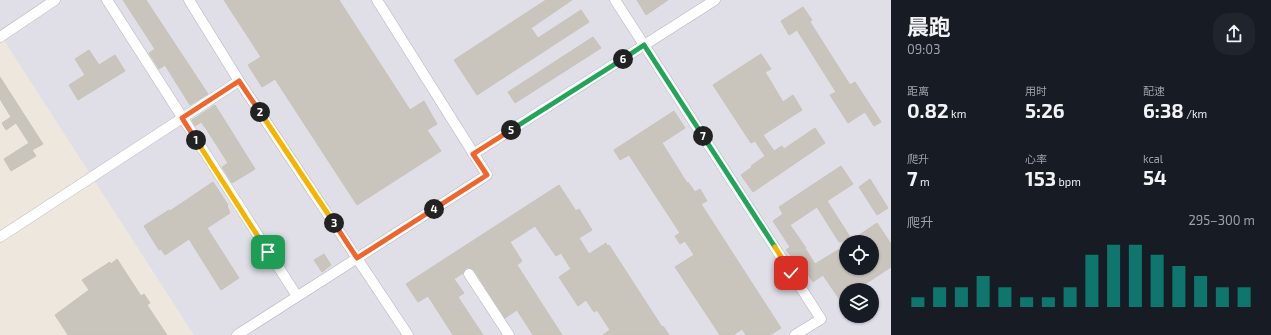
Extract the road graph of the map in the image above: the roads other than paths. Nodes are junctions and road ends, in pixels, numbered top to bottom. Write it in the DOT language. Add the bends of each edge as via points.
graph roads {
  1 [pos="55,0"];
  2 [pos="107,0"];
  3 [pos="189,0"];
  4 [pos="377,0"];
  5 [pos="615,0"];
  6 [pos="715,0"];
  7 [pos="4,34"];
  8 [pos="644,45"];
  9 [pos="239,81"];
  10 [pos="182,118"];
  11 [pos="473,154"];
  12 [pos="0,237"];
  13 [pos="357,258"];
  14 [pos="469,274"];
  15 [pos="297,296"];
  16 [pos="237,335"];
  17 [pos="408,335"];
  18 [pos="509,335"];
  19 [pos="796,335"];
  1 -- 7 [label="street"];
  2 -- 10 [label="street"];
  3 -- 9 [label="street"];
  4 -- 11 [label="street"];
  5 -- 8 [label="street"];
  6 -- 8 [label="street"];
  8 -- 11 [label="street"];
  8 -- 19 [label="street" via="821,319"];
  9 -- 10 [label="street"];
  9 -- 13 [label="street"];
  10 -- 12 [label="street"];
  10 -- 15 [label="street"];
  11 -- 13 [label="street" via="487,175"];
  13 -- 15 [label="street"];
  13 -- 17 [label="street"];
  14 -- 18 [label="street"];
  15 -- 16 [label="street"];
}
